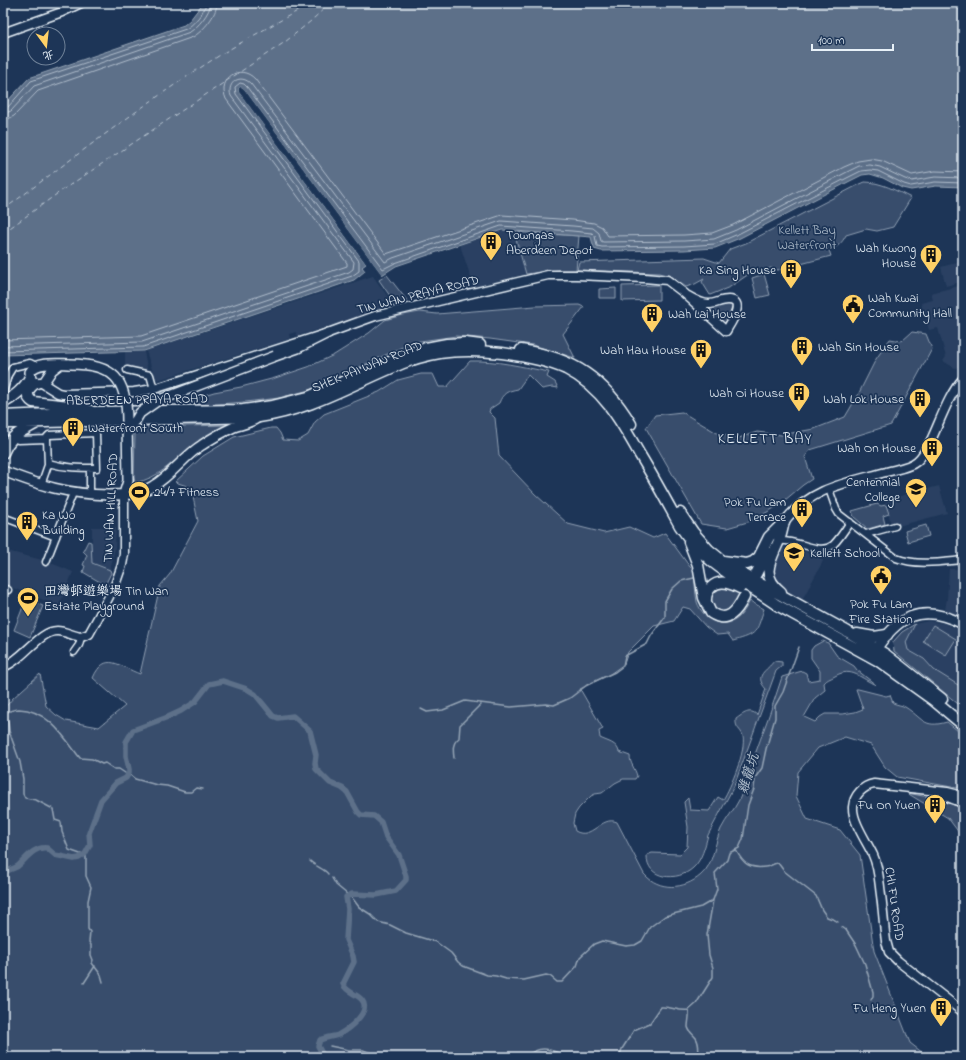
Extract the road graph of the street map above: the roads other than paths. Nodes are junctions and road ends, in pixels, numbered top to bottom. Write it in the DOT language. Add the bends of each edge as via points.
graph roads {
  1 [pos="81,3"];
  2 [pos="3,33"];
  3 [pos="688,296"];
  4 [pos="328,334"];
  5 [pos="127,370"];
  6 [pos="40,377"];
  7 [pos="963,379"];
  8 [pos="154,389"];
  9 [pos="3,393"];
  10 [pos="3,403"];
  11 [pos="272,406"];
  12 [pos="96,412"];
  13 [pos="3,416"];
  14 [pos="259,417"];
  15 [pos="3,423"];
  16 [pos="37,423"];
  17 [pos="127,436"];
  18 [pos="47,439"];
  19 [pos="18,440"];
  20 [pos="3,452"];
  21 [pos="48,463"];
  22 [pos="90,468"];
  23 [pos="3,471"];
  24 [pos="41,485"];
  25 [pos="830,489"];
  26 [pos="73,493"];
  27 [pos="90,494"];
  28 [pos="124,494"];
  29 [pos="3,517"];
  30 [pos="784,522"];
  31 [pos="850,522"];
  32 [pos="895,526"];
  33 [pos="866,534"];
  34 [pos="686,535"];
  35 [pos="56,537"];
  36 [pos="779,541"];
  37 [pos="963,560"];
  38 [pos="722,561"];
  39 [pos="46,562"];
  40 [pos="756,574"];
  41 [pos="744,597"];
  42 [pos="788,600"];
  43 [pos="777,605"];
  44 [pos="707,606"];
  45 [pos="963,624"];
  46 [pos="848,632"];
  47 [pos="886,634"];
  48 [pos="81,638"];
  49 [pos="74,652"];
  50 [pos="874,653"];
  51 [pos="3,667"];
  52 [pos="963,717"];
  53 [pos="963,725"];
  54 [pos="927,791"];
  55 [pos="963,796"];
  56 [pos="963,803"];
  57 [pos="963,1012"];
  1 -- 2 [label="street"];
  3 -- 3 [label="street, TIN WAN PRAYA ROAD" via="708,304 728,300 734,302 737,311 726,331"];
  3 -- 4 [label="street, TIN WAN PRAYA ROAD" via="672,283 661,279 548,275 375,316"];
  4 -- 8 [label="street, TIN WAN PRAYA ROAD"];
  4 -- 17 [label="main road, bridge" via="298,348 157,401 140,413"];
  5 -- 8 [label="street" via="150,375"];
  6 -- 8 [label="street, TIN WAN PRAYA ROAD" via="58,393 63,394"];
  6 -- 9 [label="street" via="23,365 13,367"];
  6 -- 10 [label="main road"];
  6 -- 12 [label="main road" via="28,392 29,399 33,402 78,407"];
  6 -- 17 [label="main road, TIN WAN HILL ROAD, bridge" via="48,364 89,364 108,372 117,379 125,394"];
  7 -- 25 [label="street" via="954,391 925,451 917,461"];
  11 -- 12 [label="main road, ABERDEEN PRAYA ROAD" via="243,410"];
  11 -- 38 [label="main road, SHEK PAI WAN ROAD" via="308,397 406,355 438,345 465,343 518,349 556,357 585,372 614,398 679,512 698,537"];
  12 -- 13 [label="main road, ABERDEEN PRAYA ROAD"];
  14 -- 16 [label="main road, ABERDEEN PRAYA ROAD"];
  14 -- 28 [label="main road, SHEK PAI WAN ROAD" via="202,445 154,486"];
  14 -- 34 [label="main road, SHEK PAI WAN ROAD" via="312,404 407,362 441,352 481,351 546,362 579,376 608,403"];
  15 -- 16 [label="main road, ABERDEEN PRAYA ROAD"];
  16 -- 20 [label="main road" via="15,435"];
  17 -- 28 [label="main road, TIN WAN HILL ROAD" via="128,481"];
  18 -- 19 [label="street"];
  18 -- 21 [label="street"];
  18 -- 22 [label="street" via="49,435 96,433 97,468"];
  21 -- 22 [label="street" via="60,467"];
  21 -- 24 [label="street"];
  22 -- 27 [label="street"];
  23 -- 24 [label="main road, SHEK PAI WAN ROAD"];
  24 -- 26 [label="main road, SHEK PAI WAN ROAD"];
  25 -- 30 [label="street" via="804,501"];
  25 -- 31 [label="street" via="836,509"];
  26 -- 27 [label="main road, SHEK PAI WAN ROAD"];
  26 -- 35 [label="street"];
  27 -- 28 [label="main road, SHEK PAI WAN ROAD"];
  28 -- 48 [label="street, TIN WAN HILL ROAD" via="122,565 115,585 89,634"];
  29 -- 35 [label="street"];
  30 -- 36 [label="main road"];
  30 -- 38 [label="main road" via="769,537 759,557 753,562 747,564"];
  30 -- 40 [label="main road"];
  31 -- 33 [label="street"];
  31 -- 36 [label="street" via="832,545 824,549 819,550 794,541"];
  32 -- 33 [label="street"];
  33 -- 37 [label="street" via="896,558 906,562"];
  34 -- 43 [label="main road, SHEK PAI WAN ROAD" via="718,567"];
  34 -- 44 [label="main road" via="698,565"];
  35 -- 39 [label="street"];
  36 -- 42 [label="main road" via="768,567 769,577"];
  38 -- 42 [label="main road, SHEK PAI WAN ROAD"];
  41 -- 44 [label="main road" via="737,610 726,616 714,615"];
  42 -- 46 [label="main road, SHEK PAI WAN ROAD"];
  43 -- 44 [label="main road" via="723,582 713,585 707,593"];
  43 -- 50 [label="main road, SHEK PAI WAN ROAD"];
  45 -- 47 [label="main road" via="952,618 921,614 902,621"];
  46 -- 47 [label="main road" via="874,637"];
  46 -- 50 [label="main road"];
  47 -- 50 [label="main road"];
  48 -- 49 [label="street, TIN WAN HILL ROAD" via="80,645"];
  48 -- 51 [label="street" via="61,632 49,632 16,661"];
  50 -- 52 [label="main road" via="891,658"];
  50 -- 53 [label="main road"];
  54 -- 55 [label="street, CHI FU ROAD"];
  54 -- 56 [label="street, CHI FU ROAD"];
  54 -- 57 [label="street, CHI FU ROAD" via="882,784 871,785 856,797 853,812 878,868 888,950 898,961"];
}
